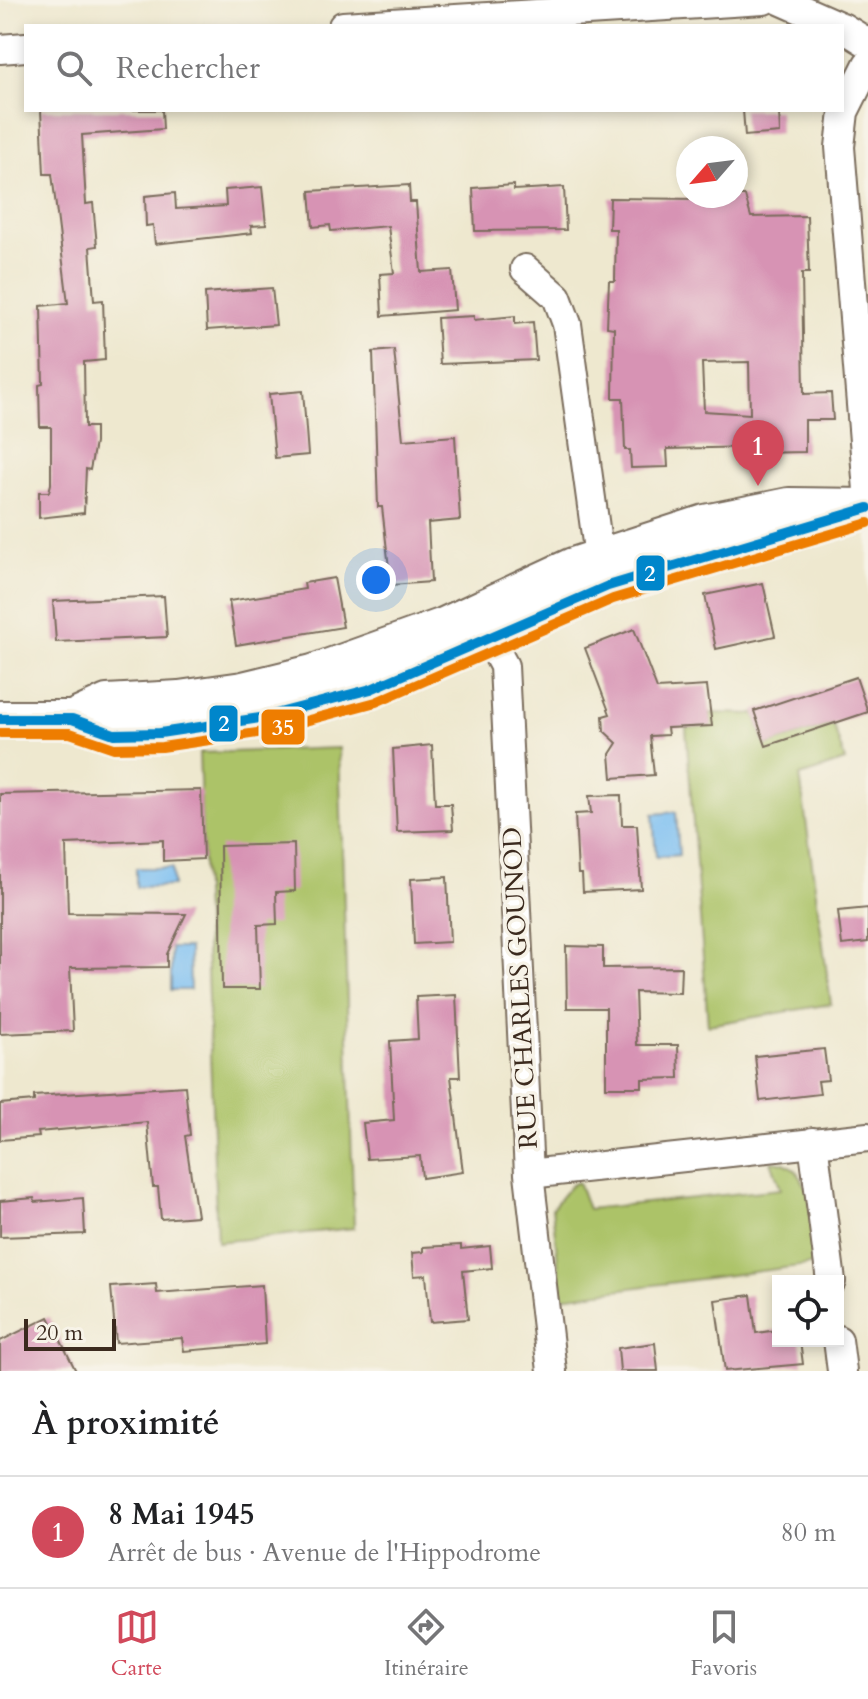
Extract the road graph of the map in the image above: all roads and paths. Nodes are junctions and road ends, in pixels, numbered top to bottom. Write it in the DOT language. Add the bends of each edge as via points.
graph roads {
  1 [pos="764,0"];
  2 [pos="780,0"];
  3 [pos="375,24"];
  4 [pos="833,24"];
  5 [pos="844,29"];
  6 [pos="868,43"];
  7 [pos="24,47"];
  8 [pos="0,49"];
  9 [pos="868,64"];
  10 [pos="525,269"];
  11 [pos="868,490"];
  12 [pos="868,507"];
  13 [pos="603,571"];
  14 [pos="483,626"];
  15 [pos="0,719"];
  16 [pos="868,1137"];
  17 [pos="813,1142"];
  18 [pos="529,1174"];
  19 [pos="830,1275"];
  20 [pos="839,1347"];
  21 [pos="552,1371"];
  22 [pos="842,1371"];
  1 -- 3 [label="street"];
  2 -- 4 [label="street"];
  5 -- 6 [label="street"];
  7 -- 8 [label="street"];
  9 -- 11 [label="street" via="844,112 840,147"];
  10 -- 13 [label="street" via="557,297 567,324"];
  12 -- 13 [label="street"];
  13 -- 14 [label="street"];
  14 -- 15 [label="street" via="371,689 260,718 160,733 114,734 72,719"];
  14 -- 18 [label="street, RUE CHARLES GOUNOD" via="504,666"];
  16 -- 17 [label="street"];
  17 -- 18 [label="street"];
  17 -- 19 [label="street"];
  18 -- 21 [label="street, RUE CHARLES GOUNOD"];
  20 -- 22 [label="street"];
}
